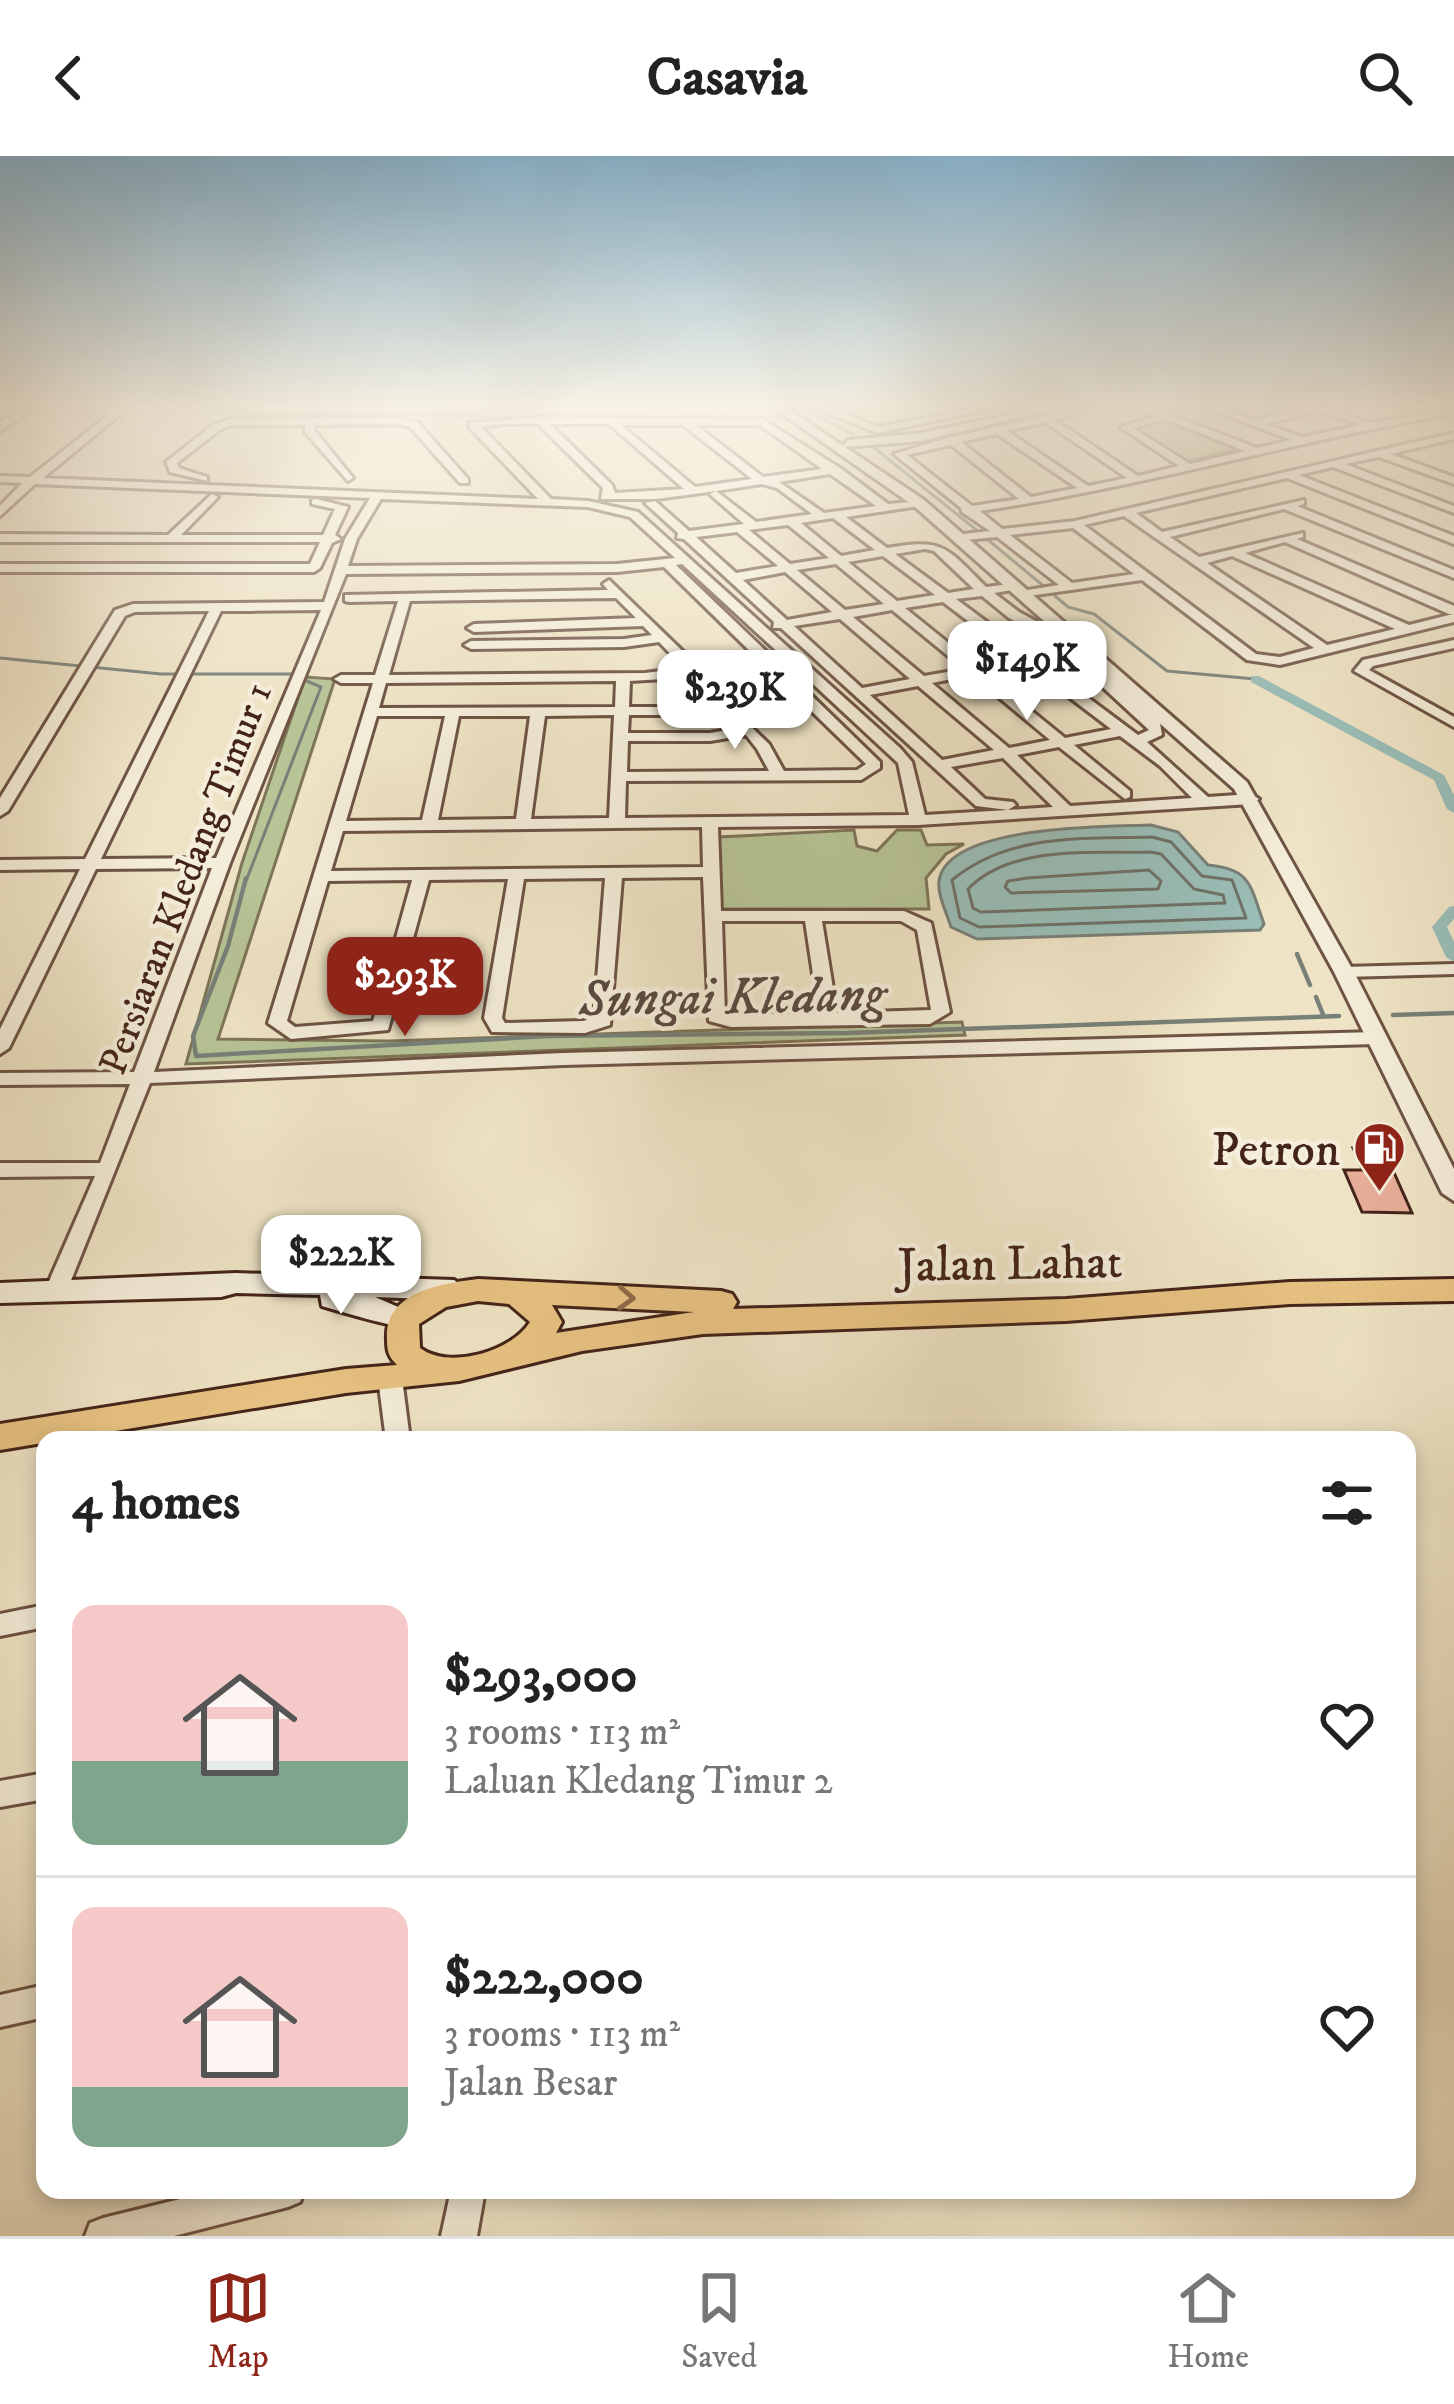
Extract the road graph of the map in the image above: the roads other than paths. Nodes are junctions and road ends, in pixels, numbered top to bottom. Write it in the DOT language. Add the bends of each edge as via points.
graph roads {
  1 [pos="204,505"];
  2 [pos="340,505"];
  3 [pos="372,505"];
  4 [pos="588,505"];
  5 [pos="653,505"];
  6 [pos="726,505"];
  7 [pos="812,505"];
  8 [pos="883,505"];
  9 [pos="920,505"];
  10 [pos="921,505"];
  11 [pos="960,505"];
  12 [pos="1005,505"];
  13 [pos="1109,505"];
  14 [pos="1153,505"];
  15 [pos="1290,505"];
  16 [pos="1364,505"];
  17 [pos="1286,506"];
  18 [pos="885,507"];
  19 [pos="966,510"];
  20 [pos="1123,512"];
  21 [pos="828,515"];
  22 [pos="790,520"];
  23 [pos="1075,524"];
  24 [pos="1335,526"];
  25 [pos="747,527"];
  26 [pos="688,535"];
  27 [pos="997,535"];
  28 [pos="1163,535"];
  29 [pos="0,538"];
  30 [pos="172,538"];
  31 [pos="664,538"];
  32 [pos="958,538"];
  33 [pos="1285,538"];
  34 [pos="326,539"];
  35 [pos="351,539"];
  36 [pos="1454,540"];
  37 [pos="1233,552"];
  38 [pos="886,553"];
  39 [pos="689,560"];
  40 [pos="1199,560"];
  41 [pos="840,561"];
  42 [pos="667,563"];
  43 [pos="0,568"];
  44 [pos="314,568"];
  45 [pos="599,568"];
  46 [pos="790,569"];
  47 [pos="340,570"];
  48 [pos="1454,574"];
  49 [pos="1146,576"];
  50 [pos="736,577"];
  51 [pos="306,585"];
  52 [pos="1069,587"];
  53 [pos="1020,590"];
  54 [pos="983,591"];
  55 [pos="617,594"];
  56 [pos="942,597"];
  57 [pos="349,598"];
  58 [pos="405,598"];
  59 [pos="480,598"];
  60 [pos="895,605"];
  61 [pos="328,606"];
  62 [pos="218,608"];
  63 [pos="843,614"];
  64 [pos="1454,614"];
  65 [pos="646,622"];
  66 [pos="787,624"];
  67 [pos="760,627"];
  68 [pos="474,628"];
  69 [pos="1407,629"];
  70 [pos="660,638"];
  71 [pos="1454,644"];
  72 [pos="472,645"];
  73 [pos="1324,649"];
  74 [pos="1072,650"];
  75 [pos="791,656"];
  76 [pos="1024,659"];
  77 [pos="768,661"];
  78 [pos="976,670"];
  79 [pos="697,673"];
  80 [pos="461,677"];
  81 [pos="623,677"];
  82 [pos="341,679"];
  83 [pos="381,679"];
  84 [pos="920,681"];
  85 [pos="799,692"];
  86 [pos="863,692"];
  87 [pos="836,697"];
  88 [pos="727,707"];
  89 [pos="370,712"];
  90 [pos="453,712"];
  91 [pos="538,712"];
  92 [pos="621,712"];
  93 [pos="1454,723"];
  94 [pos="750,730"];
  95 [pos="1120,732"];
  96 [pos="621,737"];
  97 [pos="1064,742"];
  98 [pos="1135,742"];
  99 [pos="1005,752"];
  100 [pos="944,764"];
  101 [pos="619,777"];
  102 [pos="779,777"];
  103 [pos="1125,794"];
  104 [pos="1198,794"];
  105 [pos="1251,799"];
  106 [pos="1061,806"];
  107 [pos="0,811"];
  108 [pos="918,820"];
  109 [pos="710,822"];
  110 [pos="429,824"];
  111 [pos="523,824"];
  112 [pos="617,824"];
  113 [pos="336,826"];
  114 [pos="222,862"];
  115 [pos="0,865"];
  116 [pos="88,865"];
  117 [pos="711,872"];
  118 [pos="614,873"];
  119 [pos="518,874"];
  120 [pos="422,875"];
  121 [pos="325,876"];
  122 [pos="712,916"];
  123 [pos="813,916"];
  124 [pos="1452,969"];
  125 [pos="1344,972"];
  126 [pos="829,1019"];
  127 [pos="1377,1038"];
  128 [pos="0,1048"];
  129 [pos="0,1078"];
  130 [pos="142,1078"];
  131 [pos="108,1169"];
  132 [pos="0,1170"];
  133 [pos="1454,1192"];
  134 [pos="221,1287"];
  135 [pos="57,1288"];
  136 [pos="454,1290"];
  137 [pos="1454,1290"];
  138 [pos="509,1292"];
  139 [pos="0,1293"];
  140 [pos="1194,1305"];
  141 [pos="1454,1309"];
  142 [pos="829,1313"];
  143 [pos="402,1330"];
  144 [pos="521,1353"];
  145 [pos="442,1370"];
  146 [pos="391,1378"];
  147 [pos="0,1425"];
  148 [pos="40,1431"];
  149 [pos="397,1431"];
  150 [pos="36,1432"];
  151 [pos="0,1437"];
  152 [pos="36,1618"];
  153 [pos="0,1625"];
  154 [pos="36,1788"];
  155 [pos="0,1794"];
  156 [pos="36,2002"];
  157 [pos="0,2011"];
  158 [pos="252,2199"];
  159 [pos="466,2199"];
  160 [pos="103,2236"];
  161 [pos="459,2236"];
  1 -- 30 [label="street"];
  2 -- 34 [label="street"];
  3 -- 35 [label="street, Persiaran Kledang Timur 1"];
  4 -- 31 [label="street" via="624,510"];
  5 -- 26 [label="street"];
  6 -- 25 [label="street"];
  7 -- 21 [label="street"];
  8 -- 18 [label="street"];
  9 -- 18 [label="street"];
  10 -- 32 [label="street"];
  11 -- 19 [label="street"];
  12 -- 19 [label="street"];
  13 -- 20 [label="street"];
  14 -- 20 [label="street"];
  15 -- 17 [label="street"];
  16 -- 36 [label="street"];
  17 -- 24 [label="street"];
  17 -- 28 [label="street"];
  18 -- 21 [label="street"];
  19 -- 27 [label="street"];
  20 -- 23 [label="street"];
  20 -- 28 [label="street"];
  21 -- 22 [label="street"];
  21 -- 38 [label="street"];
  22 -- 25 [label="street"];
  22 -- 41 [label="street"];
  23 -- 27 [label="street"];
  23 -- 49 [label="street"];
  24 -- 33 [label="street"];
  24 -- 48 [label="street"];
  25 -- 26 [label="street"];
  25 -- 46 [label="street"];
  26 -- 31 [label="street"];
  26 -- 50 [label="street"];
  27 -- 32 [label="street"];
  27 -- 52 [label="street"];
  28 -- 40 [label="street"];
  29 -- 30 [label="street"];
  30 -- 34 [label="street"];
  31 -- 39 [label="street"];
  32 -- 53 [label="street"];
  33 -- 37 [label="street"];
  33 -- 64 [label="street"];
  34 -- 35 [label="street"];
  34 -- 44 [label="street"];
  35 -- 47 [label="street, Persiaran Kledang Timur 1"];
  37 -- 40 [label="street"];
  37 -- 69 [label="street"];
  38 -- 41 [label="street"];
  38 -- 54 [label="street" via="938,548"];
  38 -- 56 [label="street"];
  39 -- 42 [label="street"];
  39 -- 67 [label="street"];
  40 -- 73 [label="street"];
  41 -- 46 [label="street"];
  41 -- 60 [label="street"];
  42 -- 45 [label="street"];
  42 -- 77 [label="street"];
  43 -- 44 [label="street"];
  44 -- 51 [label="street"];
  45 -- 47 [label="street"];
  45 -- 55 [label="street"];
  46 -- 50 [label="street"];
  46 -- 63 [label="street"];
  47 -- 61 [label="street, Persiaran Kledang Timur 1"];
  49 -- 52 [label="street"];
  49 -- 73 [label="street" via="1242,651 1267,661"];
  50 -- 66 [label="street"];
  52 -- 53 [label="street"];
  53 -- 54 [label="street"];
  53 -- 105 [label="street"];
  54 -- 56 [label="street"];
  54 -- 74 [label="street"];
  55 -- 59 [label="street"];
  55 -- 65 [label="street"];
  56 -- 60 [label="street"];
  56 -- 76 [label="street"];
  57 -- 58 [label="street"];
  58 -- 59 [label="street"];
  58 -- 83 [label="street"];
  59 -- 68 [label="street"];
  60 -- 63 [label="street"];
  60 -- 78 [label="street"];
  61 -- 62 [label="street"];
  61 -- 114 [label="street, Persiaran Kledang Timur 1"];
  62 -- 107 [label="street" via="120,613"];
  62 -- 116 [label="street"];
  63 -- 66 [label="street"];
  63 -- 84 [label="street"];
  64 -- 69 [label="street"];
  65 -- 68 [label="street"];
  65 -- 70 [label="street"];
  66 -- 67 [label="street"];
  66 -- 86 [label="street"];
  67 -- 75 [label="street"];
  68 -- 72 [label="street"];
  69 -- 73 [label="street"];
  70 -- 72 [label="street"];
  70 -- 79 [label="street"];
  71 -- 93 [label="street" via="1361,667"];
  72 -- 80 [label="street"];
  74 -- 76 [label="street"];
  74 -- 98 [label="street" via="1155,725 1157,732"];
  75 -- 77 [label="street"];
  75 -- 87 [label="street"];
  76 -- 78 [label="street"];
  76 -- 95 [label="street"];
  77 -- 79 [label="street"];
  77 -- 85 [label="street"];
  78 -- 84 [label="street"];
  78 -- 97 [label="street"];
  79 -- 81 [label="street"];
  80 -- 81 [label="street"];
  80 -- 83 [label="street"];
  81 -- 92 [label="street"];
  82 -- 83 [label="street"];
  83 -- 89 [label="street"];
  84 -- 86 [label="street"];
  84 -- 99 [label="street"];
  85 -- 88 [label="street"];
  85 -- 102 [label="street" via="873,761 872,770"];
  86 -- 87 [label="street"];
  86 -- 100 [label="street"];
  87 -- 108 [label="street" via="905,762"];
  88 -- 92 [label="street"];
  88 -- 94 [label="street"];
  89 -- 90 [label="street"];
  89 -- 113 [label="street"];
  90 -- 91 [label="street"];
  90 -- 110 [label="street"];
  91 -- 92 [label="street"];
  91 -- 111 [label="street"];
  92 -- 96 [label="street"];
  94 -- 96 [label="street"];
  94 -- 102 [label="street"];
  95 -- 97 [label="street"];
  95 -- 98 [label="street"];
  96 -- 101 [label="street"];
  97 -- 99 [label="street"];
  97 -- 103 [label="street"];
  98 -- 104 [label="street"];
  99 -- 100 [label="street"];
  99 -- 106 [label="street"];
  100 -- 106 [label="street" via="981,803"];
  101 -- 102 [label="street"];
  101 -- 112 [label="street"];
  103 -- 104 [label="street"];
  103 -- 106 [label="street"];
  104 -- 105 [label="street"];
  104 -- 106 [label="street"];
  105 -- 125 [label="street"];
  106 -- 108 [label="street"];
  108 -- 109 [label="street"];
  109 -- 112 [label="street"];
  109 -- 117 [label="street"];
  110 -- 111 [label="street"];
  110 -- 113 [label="street"];
  111 -- 112 [label="street"];
  113 -- 121 [label="street"];
  114 -- 116 [label="street"];
  114 -- 130 [label="street, Persiaran Kledang Timur 1"];
  115 -- 116 [label="street"];
  116 -- 128 [label="street"];
  117 -- 118 [label="street"];
  117 -- 122 [label="street"];
  118 -- 119 [label="street"];
  118 -- 119 [label="street" via="605,1016 585,1027 509,1029 494,1024"];
  119 -- 120 [label="street"];
  120 -- 121 [label="street"];
  120 -- 121 [label="street" via="381,1026 291,1033 277,1023"];
  122 -- 123 [label="street"];
  122 -- 126 [label="street" via="715,1012 731,1022"];
  123 -- 126 [label="street"];
  123 -- 126 [label="street" via="922,922 941,1007 930,1018"];
  124 -- 125 [label="street"];
  125 -- 127 [label="street"];
  127 -- 130 [label="street"];
  127 -- 133 [label="street"];
  129 -- 130 [label="street"];
  130 -- 131 [label="street, Persiaran Kledang Timur 1"];
  131 -- 132 [label="street"];
  131 -- 135 [label="street, Persiaran Kledang Timur 1"];
  134 -- 135 [label="main road"];
  134 -- 136 [label="main road"];
  134 -- 143 [label="main road" via="353,1300"];
  135 -- 139 [label="main road"];
  136 -- 138 [label="main road, Jalan Lahat"];
  136 -- 143 [label="main road" via="413,1308"];
  137 -- 140 [label="main road, Jalan Lahat"];
  138 -- 142 [label="main road, Jalan Lahat, one-way"];
  138 -- 144 [label="main road" via="542,1311 546,1322"];
  140 -- 141 [label="main road, Jalan Lahat"];
  140 -- 142 [label="main road, Jalan Lahat"];
  142 -- 144 [label="main road, Jalan Lahat" via="639,1326"];
  143 -- 145 [label="main road" via="404,1352"];
  143 -- 147 [label="main road" via="386,1355 339,1372"];
  144 -- 145 [label="main road, Jalan Lahat"];
  145 -- 146 [label="main road, Jalan Lahat"];
  146 -- 148 [label="main road, Jalan Lahat"];
  146 -- 149 [label="street"];
  150 -- 151 [label="main road, Jalan Lahat"];
  152 -- 153 [label="street"];
  154 -- 155 [label="street"];
  156 -- 157 [label="street"];
  158 -- 160 [label="street"];
  159 -- 161 [label="street"];
}
